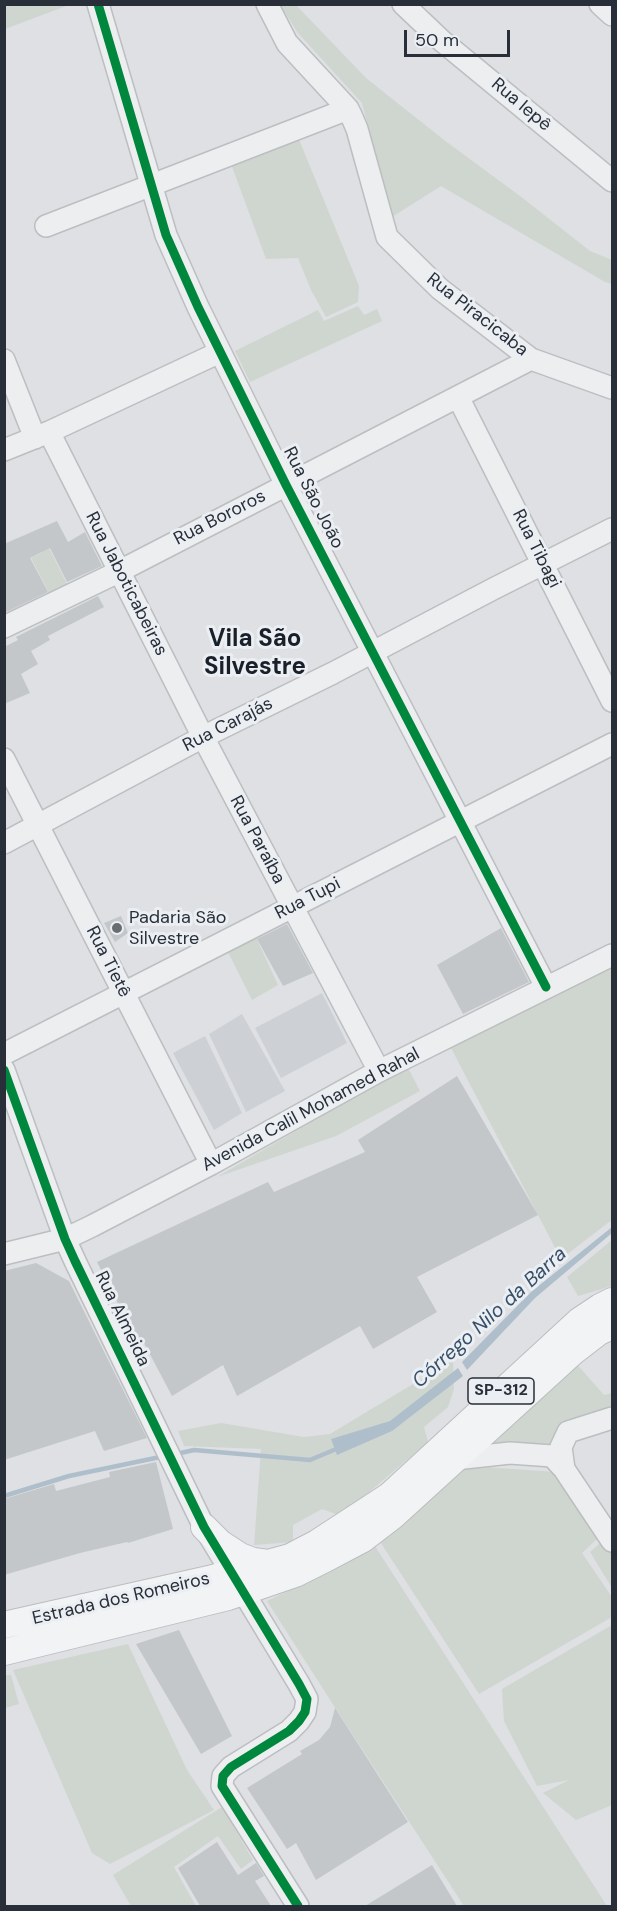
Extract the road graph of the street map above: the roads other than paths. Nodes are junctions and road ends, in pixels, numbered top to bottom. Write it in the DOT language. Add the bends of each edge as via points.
graph roads {
  1 [pos="98,4"];
  2 [pos="267,4"];
  3 [pos="403,4"];
  4 [pos="600,4"];
  5 [pos="612,15"];
  6 [pos="348,109"];
  7 [pos="612,181"];
  8 [pos="151,184"];
  9 [pos="46,226"];
  10 [pos="220,352"];
  11 [pos="531,358"];
  12 [pos="4,360"];
  13 [pos="612,388"];
  14 [pos="459,397"];
  15 [pos="42,435"];
  16 [pos="4,450"];
  17 [pos="286,484"];
  18 [pos="612,529"];
  19 [pos="543,564"];
  20 [pos="119,570"];
  21 [pos="4,627"];
  22 [pos="374,652"];
  23 [pos="612,701"];
  24 [pos="203,736"];
  25 [pos="612,744"];
  26 [pos="4,759"];
  27 [pos="462,820"];
  28 [pos="38,825"];
  29 [pos="4,843"];
  30 [pos="293,907"];
  31 [pos="612,955"];
  32 [pos="546,987"];
  33 [pos="123,992"];
  34 [pos="4,1054"];
  35 [pos="4,1070"];
  36 [pos="379,1071"];
  37 [pos="211,1164"];
  38 [pos="65,1239"];
  39 [pos="4,1254"];
  40 [pos="612,1301"];
  41 [pos="612,1326"];
  42 [pos="612,1418"];
  43 [pos="455,1459"];
  44 [pos="564,1469"];
  45 [pos="210,1538"];
  46 [pos="612,1541"];
  47 [pos="268,1563"];
  48 [pos="228,1581"];
  49 [pos="182,1609"];
  50 [pos="4,1625"];
  51 [pos="4,1652"];
  52 [pos="298,1906"];
  1 -- 8 [label="street, Rua São João"];
  2 -- 6 [label="street" via="287,43"];
  3 -- 7 [label="street, Rua Iepê" via="442,41"];
  4 -- 5 [label="street"];
  6 -- 8 [label="street"];
  6 -- 11 [label="street, Rua Piracicaba" via="387,237 440,289"];
  8 -- 9 [label="street"];
  8 -- 10 [label="street, Rua São João" via="166,235"];
  10 -- 15 [label="street"];
  10 -- 17 [label="street, Rua São João"];
  11 -- 13 [label="street, Rua Piracicaba"];
  11 -- 14 [label="street, Rua Bororos"];
  12 -- 15 [label="street, Rua Jaboticabeiras"];
  14 -- 17 [label="street, Rua Bororos"];
  14 -- 19 [label="street, Rua Tibagi"];
  15 -- 16 [label="street"];
  15 -- 20 [label="street, Rua Jaboticabeiras"];
  17 -- 20 [label="street, Rua Bororos"];
  17 -- 22 [label="street, Rua São João"];
  18 -- 19 [label="street, Rua Carajás"];
  19 -- 22 [label="street, Rua Carajás"];
  19 -- 23 [label="street, Rua Tibagi"];
  20 -- 21 [label="street, Rua Bororos"];
  20 -- 24 [label="street, Rua Jaboticabeiras"];
  22 -- 24 [label="street, Rua Carajás"];
  22 -- 27 [label="street, Rua São João"];
  24 -- 28 [label="street, Rua Carajás"];
  24 -- 30 [label="street, Rua Paraíba"];
  25 -- 27 [label="street, Rua Tupi"];
  26 -- 28 [label="street, Rua Tietê"];
  27 -- 30 [label="street, Rua Tupi"];
  27 -- 32 [label="street, Rua São João"];
  28 -- 29 [label="street, Rua Carajás"];
  28 -- 33 [label="street, Rua Tietê"];
  30 -- 33 [label="street, Rua Tupi"];
  30 -- 36 [label="street, Rua Paraíba"];
  31 -- 32 [label="street, Avenida Calil Mohamed Rahal"];
  32 -- 36 [label="street, Avenida Calil Mohamed Rahal"];
  33 -- 34 [label="street, Rua Tupi"];
  33 -- 37 [label="street, Rua Tietê"];
  35 -- 38 [label="street, Rua Almeida"];
  36 -- 37 [label="street, Avenida Calil Mohamed Rahal"];
  37 -- 38 [label="street, Avenida Calil Mohamed Rahal"];
  38 -- 39 [label="street, Avenida Calil Mohamed Rahal"];
  38 -- 45 [label="street, Rua Almeida"];
  40 -- 47 [label="main road, Estrada dos Romeiros / SP-312" via="579,1321 389,1496 317,1543"];
  41 -- 43 [label="main road, Estrada dos Romeiros / SP-312" via="573,1352"];
  42 -- 44 [label="street" via="568,1432 561,1447"];
  43 -- 44 [label="street" via="510,1453 552,1456"];
  43 -- 48 [label="main road, Estrada dos Romeiros / SP-312" via="363,1539 295,1574"];
  44 -- 46 [label="street"];
  45 -- 47 [label="main road" via="240,1556"];
  45 -- 48 [label="main road"];
  47 -- 48 [label="main road, Estrada dos Romeiros / SP-312"];
  48 -- 49 [label="main road, Estrada dos Romeiros / SP-312"];
  48 -- 49 [label="main road"];
  48 -- 50 [label="main road, Estrada dos Romeiros / SP-312"];
  48 -- 52 [label="street" via="307,1699 299,1721 231,1767 223,1776 222,1786"];
  49 -- 51 [label="main road, Estrada dos Romeiros / SP-312"];
}
